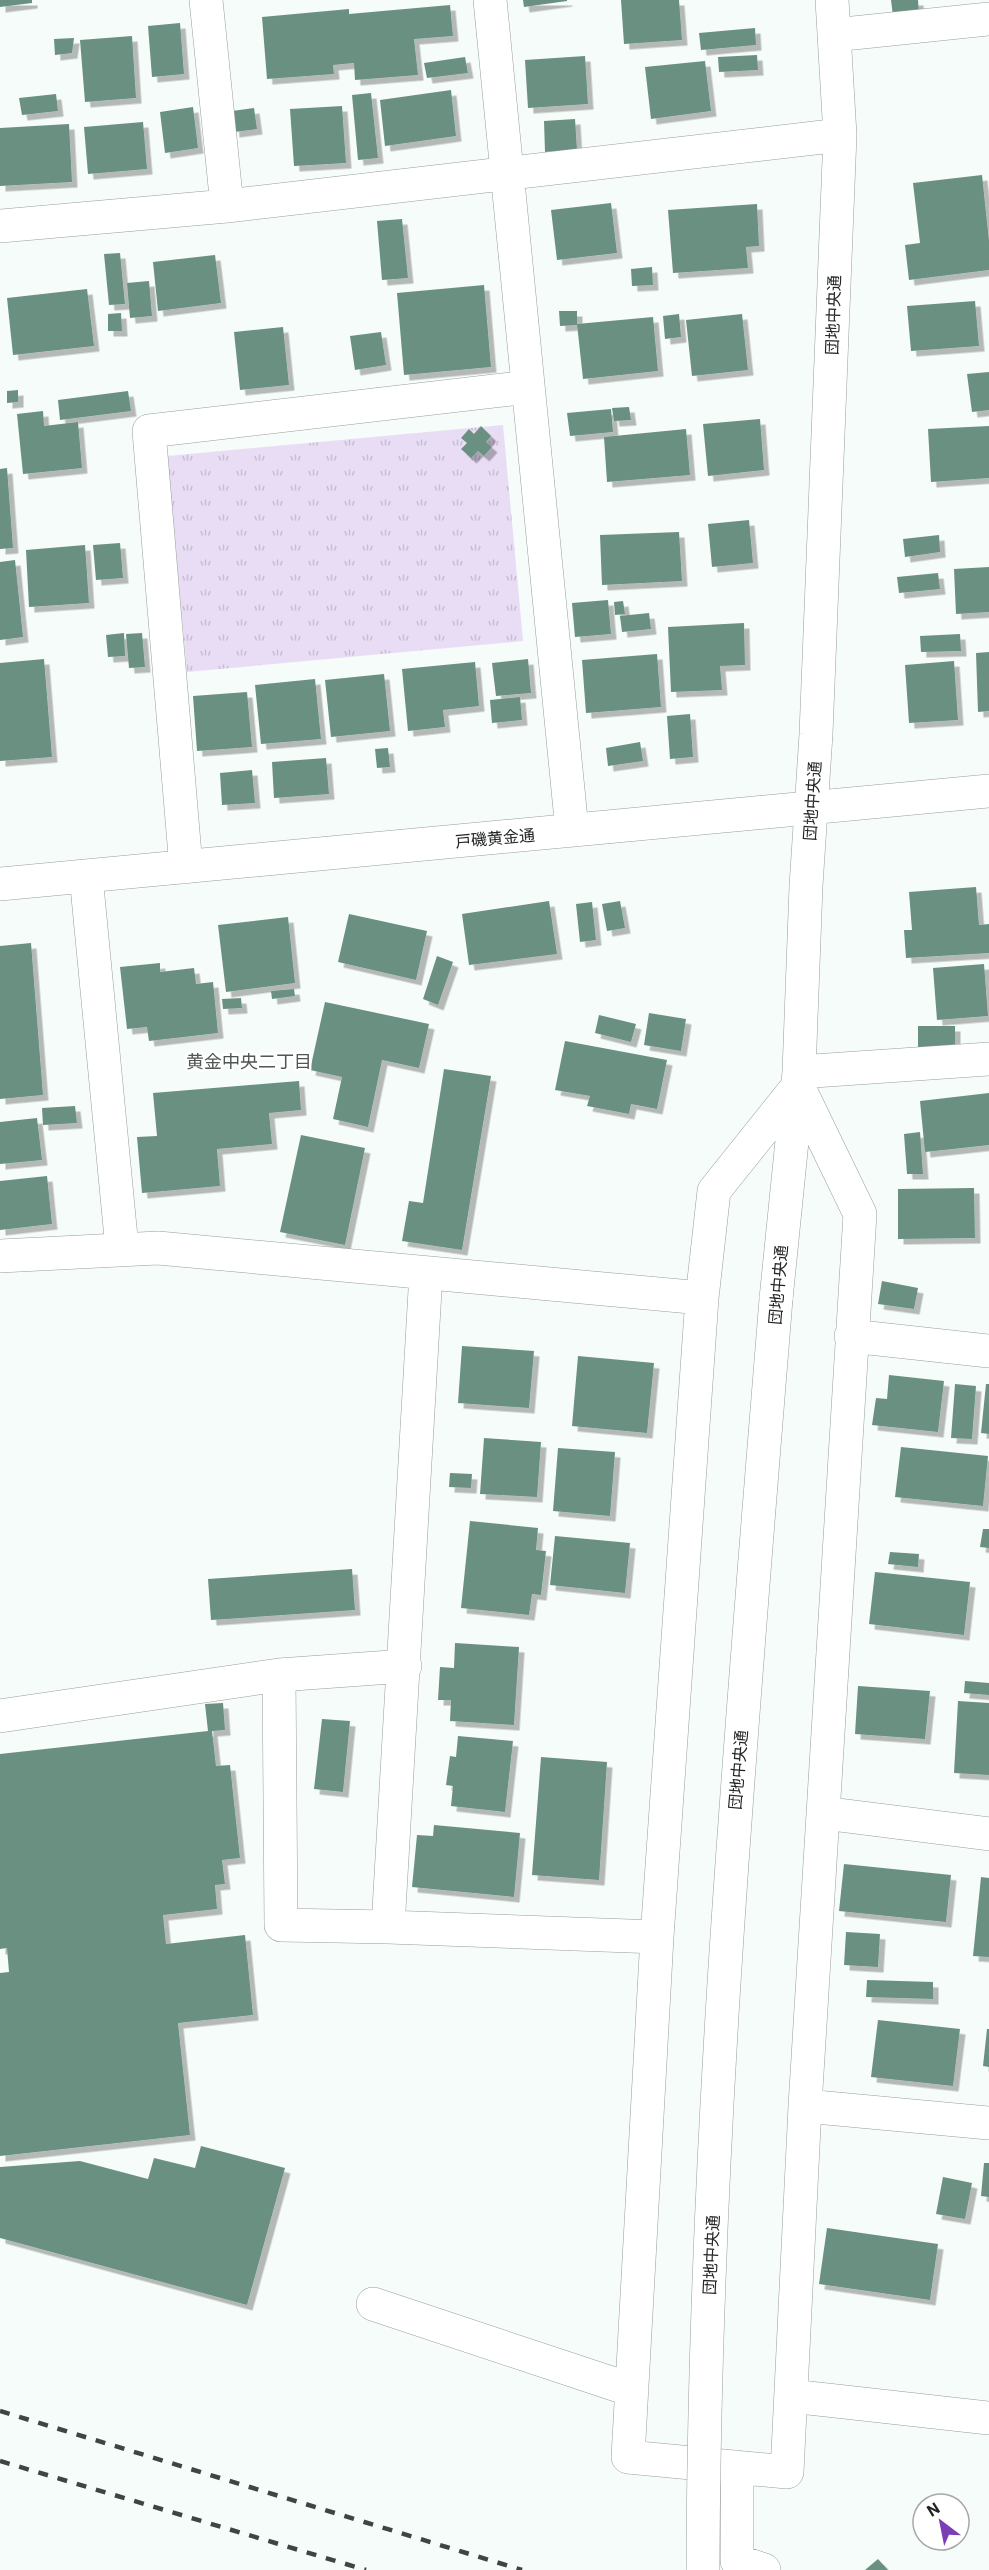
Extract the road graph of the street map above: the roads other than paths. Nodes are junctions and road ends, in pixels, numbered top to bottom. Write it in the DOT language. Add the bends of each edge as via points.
graph roads {
  1 [pos="206,0"];
  2 [pos="490,0"];
  3 [pos="832,0"];
  4 [pos="989,19"];
  5 [pos="834,34"];
  6 [pos="840,135"];
  7 [pos="507,175"];
  8 [pos="227,206"];
  9 [pos="0,226"];
  10 [pos="528,387"];
  11 [pos="989,791"];
  12 [pos="813,806"];
  13 [pos="572,830"];
  14 [pos="186,867"];
  15 [pos="86,876"];
  16 [pos="0,884"];
  17 [pos="989,1059"];
  18 [pos="798,1079"];
  19 [pos="122,1248"];
  20 [pos="0,1256"];
  21 [pos="426,1272"];
  22 [pos="702,1298"];
  23 [pos="850,1336"];
  24 [pos="989,1351"];
  25 [pos="405,1666"];
  26 [pos="279,1675"];
  27 [pos="0,1716"];
  28 [pos="824,1813"];
  29 [pos="989,1834"];
  30 [pos="388,1927"];
  31 [pos="657,1937"];
  32 [pos="805,2106"];
  33 [pos="989,2123"];
  34 [pos="373,2304"];
  35 [pos="632,2390"];
  36 [pos="791,2396"];
  37 [pos="989,2418"];
  38 [pos="737,2467"];
  39 [pos="704,2570"];
  40 [pos="764,2570"];
  1 -- 8 [label="street"];
  2 -- 7 [label="street"];
  3 -- 5 [label="street, 団地中央通"];
  4 -- 5 [label="street"];
  5 -- 6 [label="street, 団地中央通"];
  6 -- 7 [label="street"];
  6 -- 12 [label="street, 団地中央通"];
  7 -- 8 [label="street"];
  7 -- 10 [label="street"];
  8 -- 9 [label="street"];
  10 -- 13 [label="street"];
  10 -- 14 [label="street" via="149,431"];
  11 -- 12 [label="street, 戸磯黄金通"];
  12 -- 13 [label="street, 戸磯黄金通"];
  12 -- 18 [label="street, 団地中央通"];
  13 -- 14 [label="street, 戸磯黄金通"];
  14 -- 15 [label="street, 戸磯黄金通"];
  15 -- 16 [label="street, 戸磯黄金通"];
  15 -- 19 [label="street"];
  17 -- 18 [label="street"];
  18 -- 22 [label="street" via="714,1191"];
  18 -- 23 [label="street" via="860,1214"];
  18 -- 39 [label="street, 団地中央通, bridge" via="776,1299 729,1879 704,2405"];
  19 -- 20 [label="street"];
  19 -- 21 [label="street"];
  21 -- 22 [label="street"];
  21 -- 25 [label="street"];
  22 -- 31 [label="street"];
  23 -- 24 [label="street"];
  23 -- 28 [label="street"];
  25 -- 26 [label="street"];
  25 -- 30 [label="street"];
  26 -- 27 [label="street"];
  26 -- 30 [label="street" via="281,1925"];
  28 -- 29 [label="street"];
  28 -- 32 [label="street"];
  30 -- 31 [label="street"];
  31 -- 35 [label="street"];
  32 -- 33 [label="street"];
  32 -- 36 [label="street"];
  34 -- 35 [label="street"];
  35 -- 38 [label="street" via="628,2457"];
  36 -- 37 [label="street"];
  36 -- 38 [label="street" via="787,2472"];
  38 -- 40 [label="street" via="736,2561"];
}
